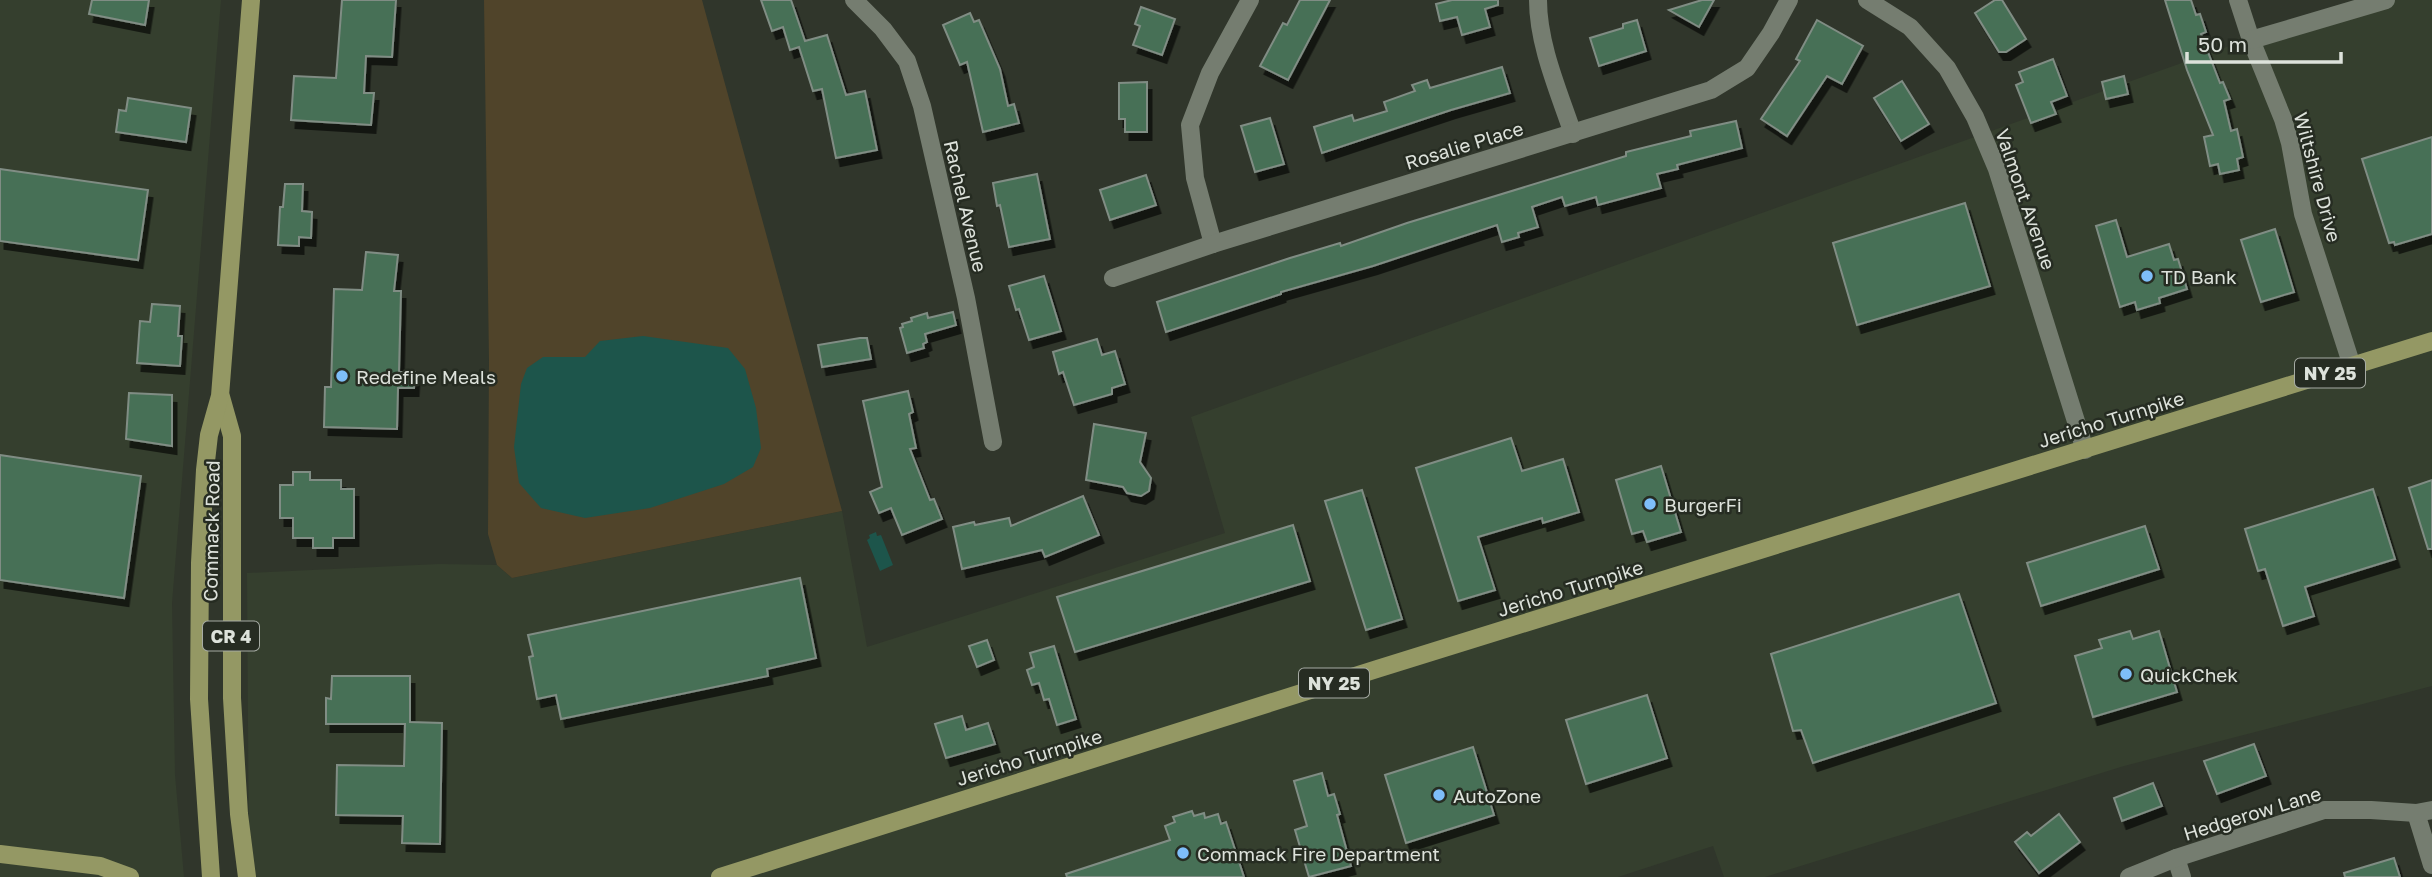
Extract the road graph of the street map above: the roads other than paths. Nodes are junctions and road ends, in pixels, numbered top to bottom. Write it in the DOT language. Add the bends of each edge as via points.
graph roads {
  1 [pos="251,0"];
  2 [pos="854,0"];
  3 [pos="1250,0"];
  4 [pos="1538,0"];
  5 [pos="1789,0"];
  6 [pos="1867,0"];
  7 [pos="2238,0"];
  8 [pos="2386,0"];
  9 [pos="2251,40"];
  10 [pos="1573,134"];
  11 [pos="1213,244"];
  12 [pos="1114,278"];
  13 [pos="2432,341"];
  14 [pos="2352,366"];
  15 [pos="220,396"];
  16 [pos="993,442"];
  17 [pos="2085,450"];
  18 [pos="2424,812"];
  19 [pos="0,854"];
  20 [pos="2176,858"];
  21 [pos="2432,864"];
  22 [pos="130,877"];
  23 [pos="211,877"];
  24 [pos="247,877"];
  25 [pos="720,877"];
  26 [pos="2129,877"];
  27 [pos="2182,877"];
  1 -- 15 [label="main road, Commack Road / CR 4"];
  2 -- 16 [label="street, Rachel Avenue" via="906,61 922,106"];
  3 -- 11 [label="street" via="1210,73 1190,125 1195,178"];
  4 -- 10 [label="street" via="1548,57"];
  5 -- 10 [label="street, Rosalie Place" via="1747,68 1711,90"];
  6 -- 17 [label="street, Valmont Avenue" via="1910,27 1947,68 1975,117 1997,169"];
  7 -- 9 [label="street, Wiltshire Drive"];
  8 -- 9 [label="street"];
  9 -- 14 [label="street, Wiltshire Drive" via="2283,119 2303,214"];
  10 -- 11 [label="street, Rosalie Place"];
  11 -- 12 [label="street, Rosalie Place"];
  13 -- 14 [label="main road, Jericho Turnpike / NY 25"];
  14 -- 17 [label="main road, Jericho Turnpike / NY 25"];
  15 -- 23 [label="main road, Commack Road / CR 4" via="209,435 200,563 199,699"];
  15 -- 24 [label="main road, Commack Road / CR 4" via="232,436 232,698"];
  17 -- 25 [label="main road, Jericho Turnpike / NY 25"];
  18 -- 20 [label="street, Hedgerow Lane" via="2324,810"];
  18 -- 21 [label="street"];
  19 -- 22 [label="main road" via="100,866"];
  20 -- 26 [label="street, Hedgerow Lane"];
  20 -- 27 [label="street"];
}
